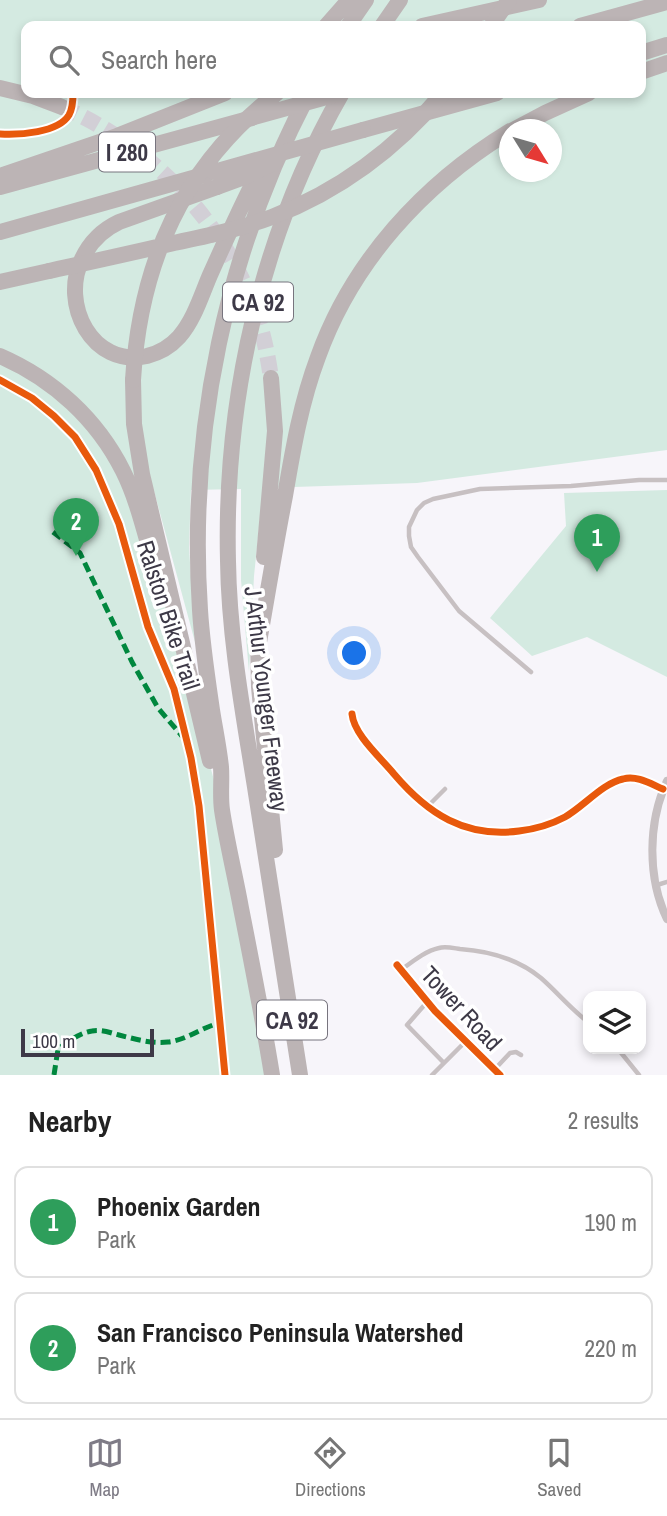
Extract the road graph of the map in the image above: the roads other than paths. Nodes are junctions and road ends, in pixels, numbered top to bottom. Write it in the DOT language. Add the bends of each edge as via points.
graph roads {
  1 [pos="349,0"];
  2 [pos="366,0"];
  3 [pos="400,0"];
  4 [pos="509,0"];
  5 [pos="539,0"];
  6 [pos="667,2"];
  7 [pos="330,21"];
  8 [pos="351,21"];
  9 [pos="386,21"];
  10 [pos="443,21"];
  11 [pos="494,21"];
  12 [pos="598,21"];
  13 [pos="667,46"];
  14 [pos="646,52"];
  15 [pos="667,63"];
  16 [pos="646,70"];
  17 [pos="0,88"];
  18 [pos="21,93"];
  19 [pos="38,98"];
  20 [pos="212,98"];
  21 [pos="271,98"];
  22 [pos="304,98"];
  23 [pos="306,98"];
  24 [pos="323,98"];
  25 [pos="339,98"];
  26 [pos="438,98"];
  27 [pos="479,98"];
  28 [pos="578,98"];
  29 [pos="62,107"];
  30 [pos="533,119"];
  31 [pos="499,138"];
  32 [pos="0,176"];
  33 [pos="215,180"];
  34 [pos="0,187"];
  35 [pos="0,232"];
  36 [pos="0,282"];
  37 [pos="0,356"];
  38 [pos="271,379"];
  39 [pos="667,480"];
  40 [pos="258,648"];
  41 [pos="188,670"];
  42 [pos="531,671"];
  43 [pos="352,714"];
  44 [pos="665,785"];
  45 [pos="445,789"];
  46 [pos="221,806"];
  47 [pos="428,807"];
  48 [pos="667,883"];
  49 [pos="657,885"];
  50 [pos="667,919"];
  51 [pos="283,964"];
  52 [pos="399,967"];
  53 [pos="427,1002"];
  54 [pos="583,1019"];
  55 [pos="466,1042"];
  56 [pos="622,1054"];
  57 [pos="522,1055"];
  58 [pos="444,1063"];
  59 [pos="497,1072"];
  60 [pos="272,1075"];
  61 [pos="300,1075"];
  62 [pos="432,1075"];
  63 [pos="639,1075"];
  1 -- 7 [label="highway"];
  2 -- 8 [label="highway"];
  3 -- 9 [label="highway"];
  4 -- 11 [label="highway, bridge"];
  5 -- 10 [label="highway"];
  6 -- 12 [label="highway"];
  13 -- 14 [label="highway"];
  15 -- 16 [label="highway"];
  17 -- 18 [label="highway"];
  19 -- 29 [label="highway"];
  20 -- 32 [label="highway"];
  21 -- 41 [label="highway, bridge" via="213,156 171,222 156,254 135,345 134,424 140,465"];
  22 -- 33 [label="highway" via="285,122 252,183 182,334 165,349 142,357 101,346 83,325 75,298 75,278 92,242 124,219"];
  23 -- 46 [label="highway, CA 92" via="240,260 206,421 199,591 221,767"];
  24 -- 34 [label="highway, I 280, bridge"];
  25 -- 51 [label="highway, J Arthur Younger Freeway / CA 92" via="303,171 264,279 242,373 229,477 233,640"];
  26 -- 36 [label="highway, bridge" via="378,157 334,187 273,217"];
  27 -- 33 [label="highway, I 280, bridge" via="301,148"];
  28 -- 30 [label="highway"];
  31 -- 40 [label="highway" via="453,170 403,217 361,271 329,329 299,421"];
  33 -- 35 [label="highway, I 280"];
  37 -- 41 [label="highway" via="36,374 69,400 114,455 132,492"];
  38 -- 40 [label="highway" via="274,441"];
  39 -- 42 [label="lane" via="480,489 433,499 417,510 409,537 418,557 459,611"];
  40 -- 51 [label="highway" via="286,944"];
  41 -- 46 [label="highway"];
  43 -- 47 [label="street" via="356,729"];
  44 -- 47 [label="street" via="622,779 556,822 516,831 466,828"];
  44 -- 49 [label="street" via="654,824"];
  45 -- 47 [label="lane"];
  46 -- 60 [label="highway, CA 92"];
  48 -- 49 [label="lane"];
  49 -- 50 [label="street"];
  51 -- 61 [label="highway, J Arthur Younger Freeway / CA 92"];
  52 -- 53 [label="street, Tower Road"];
  52 -- 54 [label="lane" via="441,947 497,955 540,977"];
  53 -- 55 [label="street, Tower Road"];
  53 -- 58 [label="lane" via="407,1025"];
  55 -- 58 [label="lane"];
  55 -- 59 [label="street, Tower Road"];
  56 -- 63 [label="lane"];
  57 -- 59 [label="lane" via="510,1053"];
  58 -- 62 [label="lane"];
}
